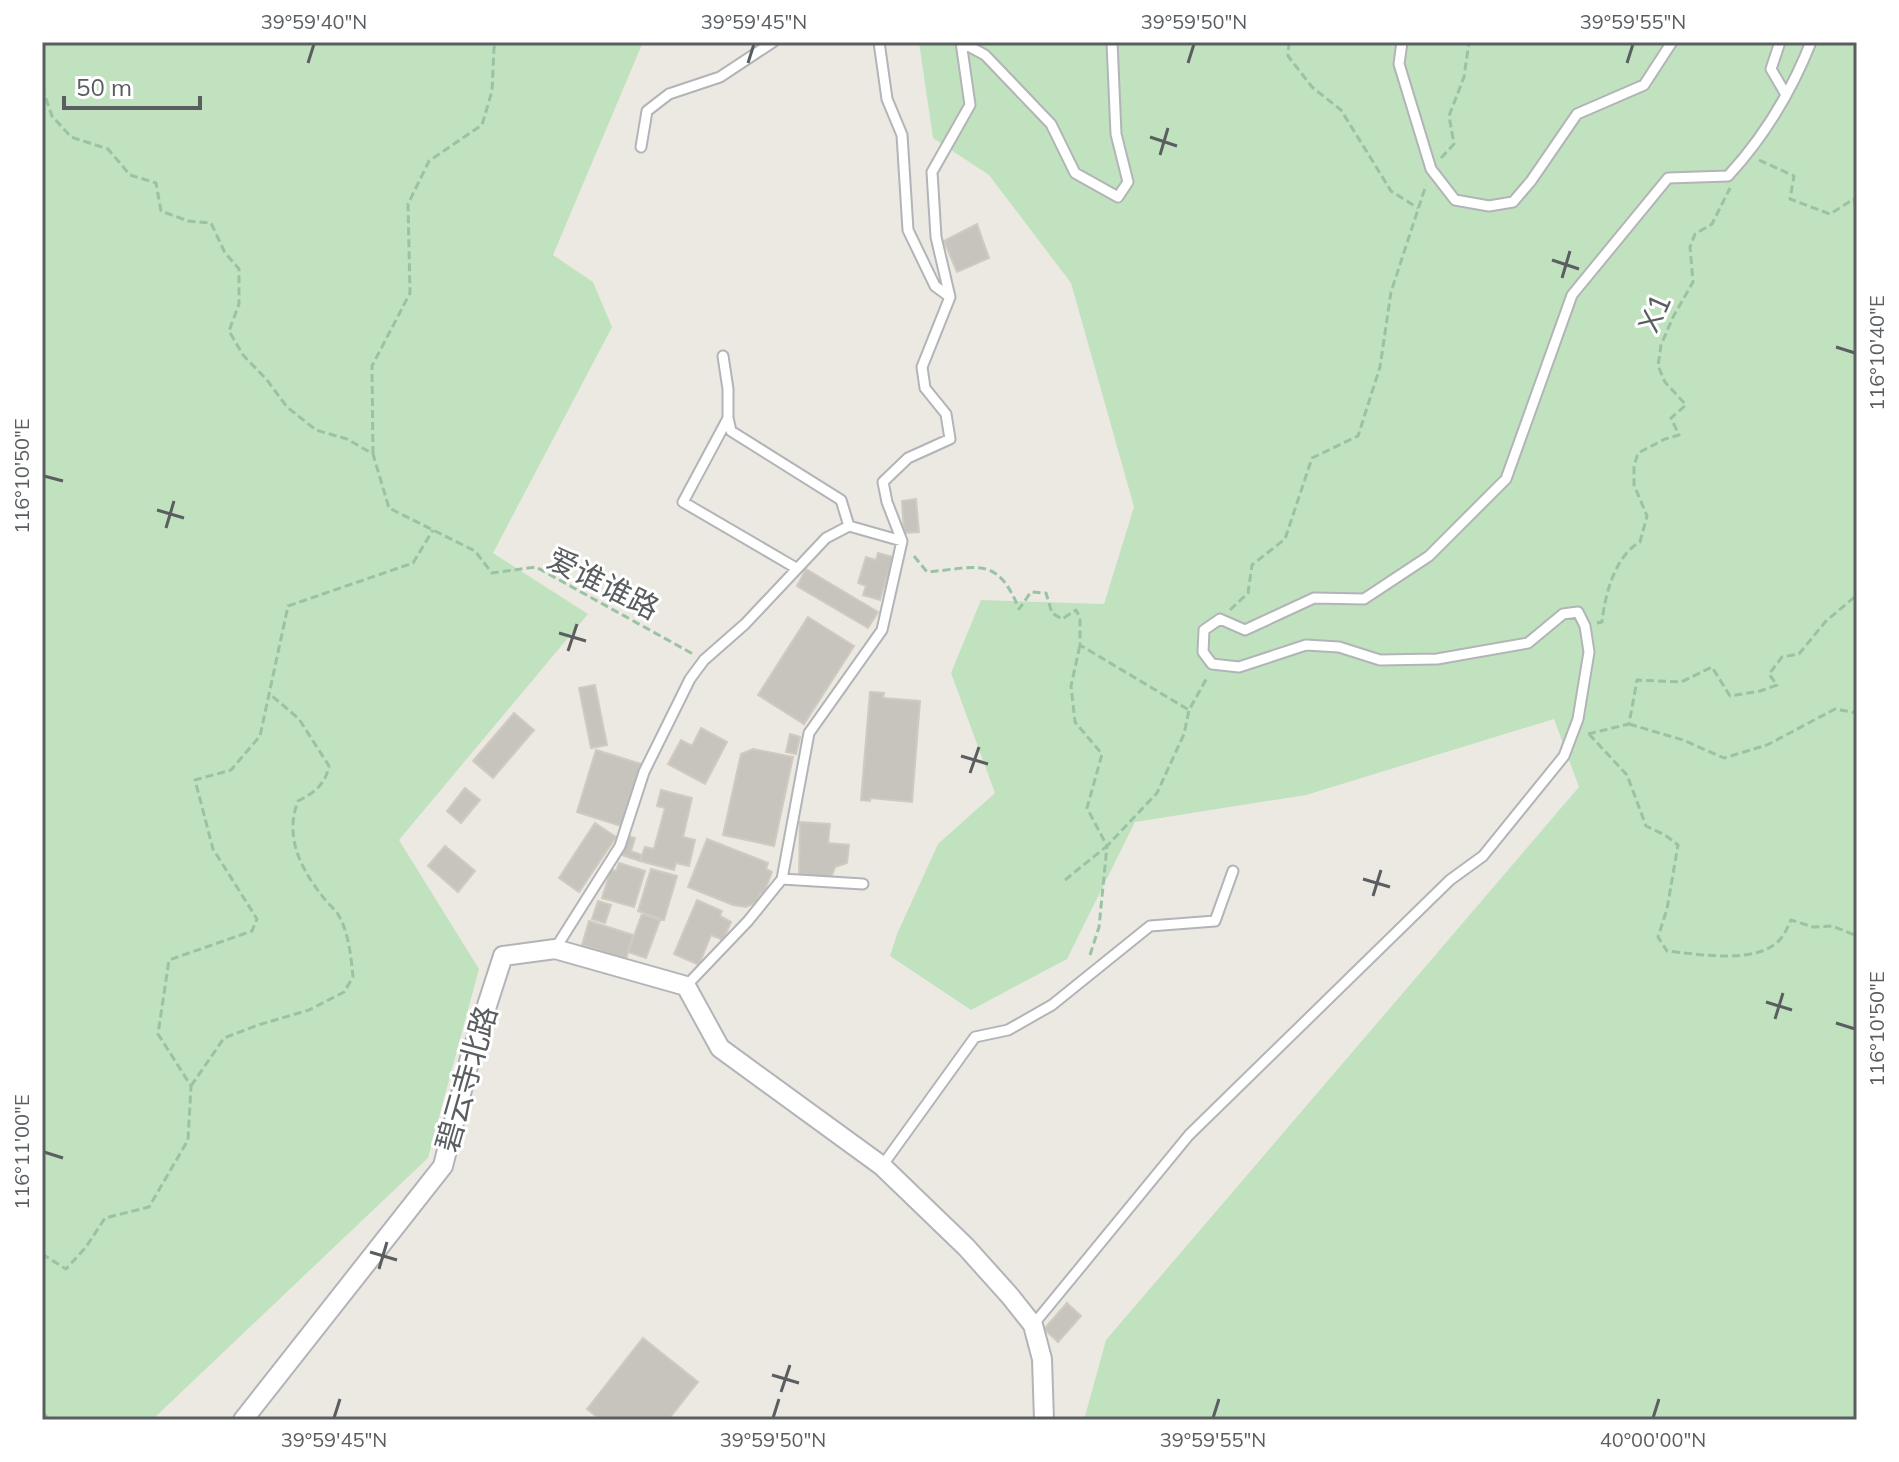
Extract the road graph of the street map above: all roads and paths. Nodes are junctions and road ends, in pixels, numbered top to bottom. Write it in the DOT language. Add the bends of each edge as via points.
graph roads {
  1 [pos="496,42"];
  2 [pos="773,42"];
  3 [pos="879,42"];
  4 [pos="1112,42"];
  5 [pos="1289,42"];
  6 [pos="1402,42"];
  7 [pos="1469,42"];
  8 [pos="1672,42"];
  9 [pos="1780,42"];
  10 [pos="1811,42"];
  11 [pos="42,87"];
  12 [pos="1785,93"];
  13 [pos="641,147"];
  14 [pos="1748,154"];
  15 [pos="1431,169"];
  16 [pos="1734,182"];
  17 [pos="1856,198"];
  18 [pos="1418,208"];
  19 [pos="1857,215"];
  20 [pos="950,297"];
  21 [pos="723,356"];
  22 [pos="728,418"];
  23 [pos="373,454"];
  24 [pos="849,526"];
  25 [pos="433,530"];
  26 [pos="902,541"];
  27 [pos="796,568"];
  28 [pos="1857,595"];
  29 [pos="1220,619"];
  30 [pos="1585,626"];
  31 [pos="1080,645"];
  32 [pos="704,660"];
  33 [pos="1212,664"];
  34 [pos="269,694"];
  35 [pos="1189,710"];
  36 [pos="1857,713"];
  37 [pos="1629,724"];
  38 [pos="1589,734"];
  39 [pos="1569,738"];
  40 [pos="1107,846"];
  41 [pos="1233,871"];
  42 [pos="782,879"];
  43 [pos="1065,880"];
  44 [pos="863,884"];
  45 [pos="1857,936"];
  46 [pos="555,949"];
  47 [pos="1082,979"];
  48 [pos="686,986"];
  49 [pos="191,1086"];
  50 [pos="882,1166"];
  51 [pos="42,1254"];
  52 [pos="1033,1325"];
  53 [pos="42,1412"];
  54 [pos="50,1420"];
  55 [pos="243,1420"];
  56 [pos="1044,1420"];
  1 -- 23 [label="path, 爱谁谁路" via="492,91 482,125 429,161 408,204 410,293 372,366"];
  2 -- 13 [label="lane" via="720,77 669,94 647,111"];
  3 -- 20 [label="lane" via="887,99 902,135 908,230 935,286"];
  4 -- 20 [label="lane" via="1116,134 1128,182 1118,197 1075,173 1051,124 985,55 961,42 970,105 932,172 936,237"];
  5 -- 18 [label="path" via="1288,56 1312,87 1341,110 1391,191"];
  6 -- 15 [label="lane" via="1399,64"];
  7 -- 15 [label="path" via="1464,77 1449,116 1454,144"];
  8 -- 15 [label="lane" via="1644,85 1577,114 1513,202 1489,206 1455,200"];
  9 -- 12 [label="lane" via="1771,69"];
  10 -- 12 [label="lane" via="1796,81"];
  11 -- 23 [label="path" via="52,116 71,137 108,149 130,175 156,183 161,211 211,223 239,269 239,304 229,331 243,355 287,407 316,430"];
  12 -- 14 [label="lane"];
  14 -- 17 [label="path" via="1794,176 1790,199 1804,206 1830,214"];
  14 -- 29 [label="lane" via="1728,176 1668,178 1572,295 1506,479 1429,556 1364,599 1314,598 1245,630"];
  15 -- 18 [label="path"];
  16 -- 30 [label="path, X1" via="1712,224 1695,234 1690,247 1693,282 1661,345 1658,366 1686,405 1671,418 1679,435 1638,453 1634,485 1647,516 1640,542 1627,549 1604,601 1602,622"];
  17 -- 19 [label="path"];
  18 -- 29 [label="path" via="1391,292 1380,367 1358,436 1312,458 1285,539 1252,565 1248,593"];
  20 -- 26 [label="lane" via="922,367 925,388 946,414 950,439 908,458 883,482"];
  21 -- 22 [label="lane"];
  22 -- 24 [label="lane" via="731,431 841,500"];
  22 -- 27 [label="lane" via="683,502"];
  23 -- 25 [label="path, 爱谁谁路" via="389,508"];
  24 -- 26 [label="lane"];
  24 -- 27 [label="lane" via="826,538"];
  25 -- 32 [label="path, 爱谁谁路" via="475,551 492,573 536,567"];
  25 -- 34 [label="path" via="413,563 288,606"];
  26 -- 31 [label="path" via="927,572 976,565 993,572 1011,588 1019,609 1031,592 1046,593 1052,613 1062,619 1076,610"];
  26 -- 42 [label="lane" via="882,630 809,733"];
  27 -- 32 [label="lane"];
  28 -- 37 [label="path" via="1799,654 1782,657 1769,674 1777,685 1730,696 1712,667 1681,682 1637,680"];
  29 -- 33 [label="lane" via="1204,630 1203,652"];
  30 -- 33 [label="lane" via="1578,612 1563,614 1528,643 1437,659 1380,660 1339,647 1306,645 1239,667"];
  30 -- 39 [label="lane" via="1589,652 1578,719"];
  31 -- 35 [label="path"];
  31 -- 40 [label="path" via="1071,686 1075,722 1102,754 1087,808"];
  32 -- 46 [label="lane" via="644,772 620,846"];
  33 -- 35 [label="path"];
  34 -- 49 [label="path" via="260,736 231,770 195,780 213,849 257,919 252,931 169,960 158,1034"];
  34 -- 49 [label="path" via="299,719 329,766 314,794 298,801 292,840 304,870 339,916 353,977 344,992 309,1010 224,1038"];
  35 -- 40 [label="path" via="1157,793"];
  36 -- 37 [label="path" via="1835,709 1767,745 1724,758"];
  37 -- 38 [label="path"];
  38 -- 39 [label="path"];
  38 -- 45 [label="path" via="1627,775 1646,826 1678,845 1658,937 1667,951 1758,954 1781,940 1791,920"];
  39 -- 52 [label="lane" via="1564,756 1483,856 1450,880 1189,1135"];
  40 -- 43 [label="path"];
  40 -- 47 [label="path" via="1099,927"];
  41 -- 47 [label="lane" via="1215,921 1150,926"];
  42 -- 44 [label="lane"];
  42 -- 48 [label="lane"];
  46 -- 48 [label="street, 碧云寺北路"];
  46 -- 55 [label="street, 碧云寺北路" via="503,956 443,1166"];
  47 -- 50 [label="lane" via="1052,1005 1008,1030 975,1037"];
  48 -- 50 [label="street" via="720,1048"];
  49 -- 51 [label="path" via="188,1140 149,1207 105,1218 66,1269"];
  50 -- 52 [label="street" via="966,1247"];
  52 -- 56 [label="street" via="1042,1359"];
  53 -- 54 [label="path"];
}
